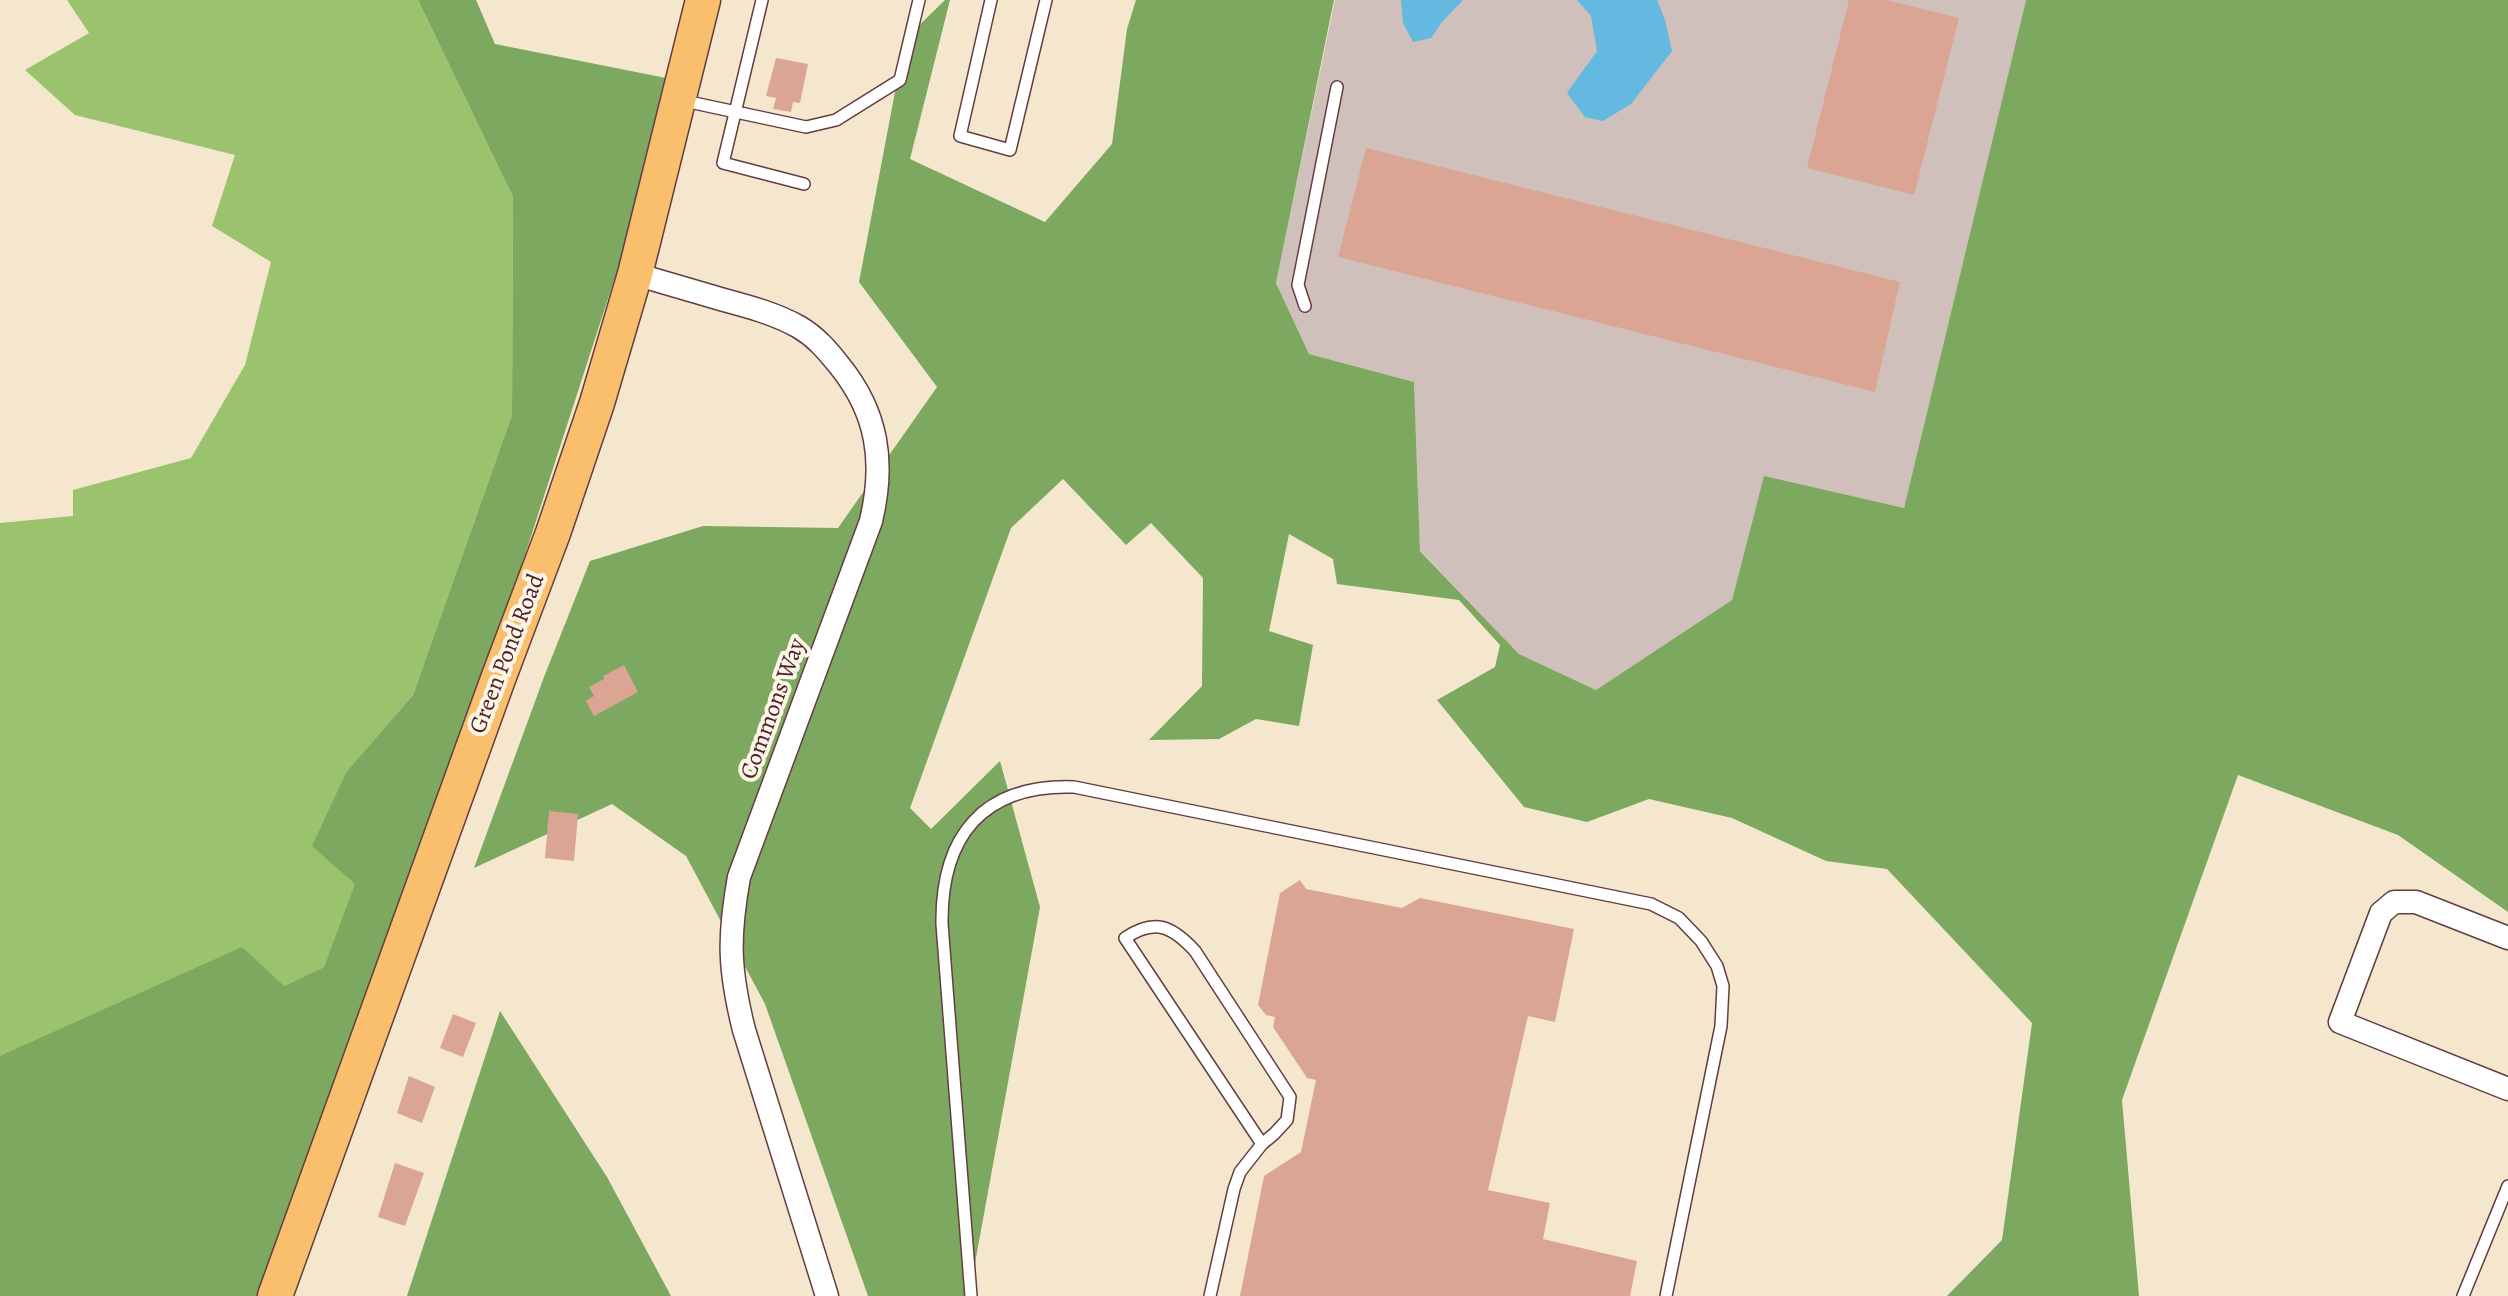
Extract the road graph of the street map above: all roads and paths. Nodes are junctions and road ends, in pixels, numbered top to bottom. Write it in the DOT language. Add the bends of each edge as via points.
graph roads {
  1 [pos="703,0"];
  2 [pos="762,0"];
  3 [pos="919,0"];
  4 [pos="991,0"];
  5 [pos="1046,0"];
  6 [pos="1337,87"];
  7 [pos="679,100"];
  8 [pos="735,112"];
  9 [pos="804,184"];
  10 [pos="635,274"];
  11 [pos="1305,306"];
  12 [pos="2508,938"];
  13 [pos="2508,1089"];
  14 [pos="1262,1144"];
  15 [pos="2508,1186"];
  16 [pos="275,1296"];
  17 [pos="827,1296"];
  18 [pos="971,1296"];
  19 [pos="1210,1296"];
  20 [pos="1666,1296"];
  21 [pos="2463,1296"];
  1 -- 7 [label="main road, Green Pond Road"];
  2 -- 8 [label="lane"];
  3 -- 8 [label="lane" via="900,80 836,120 806,127"];
  4 -- 5 [label="lane" via="960,136 1010,150"];
  6 -- 11 [label="lane" via="1298,285"];
  7 -- 8 [label="lane"];
  7 -- 10 [label="main road, Green Pond Road"];
  8 -- 9 [label="lane" via="723,163"];
  10 -- 16 [label="main road, Green Pond Road" via="553,533"];
  10 -- 17 [label="street, Commons Way" via="768,313 800,328 823,345 852,381 871,418 877,496 871,521 739,877 730,939 744,1030"];
  12 -- 13 [label="street" via="2416,902 2394,902 2381,913 2340,1022"];
  14 -- 14 [label="lane" via="1125,938 1154,926 1181,937 1195,951 1290,1097 1287,1120"];
  14 -- 19 [label="lane" via="1234,1189"];
  15 -- 21 [label="lane"];
  18 -- 20 [label="lane" via="942,924 944,883 959,840 971,824 1008,795 1049,786 1651,904 1679,918 1701,941 1723,986 1721,1026"];
}
